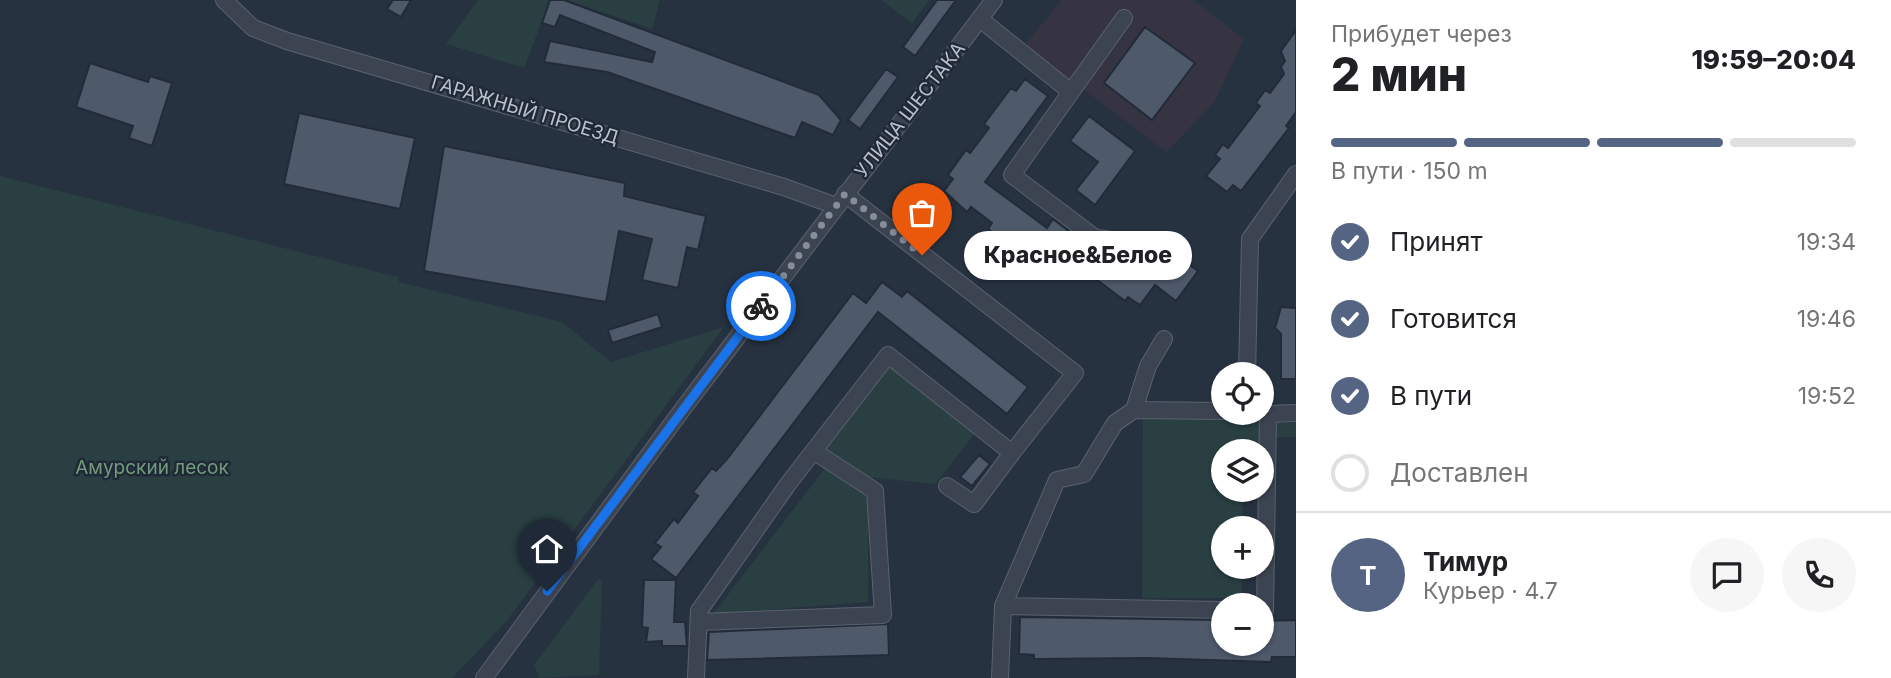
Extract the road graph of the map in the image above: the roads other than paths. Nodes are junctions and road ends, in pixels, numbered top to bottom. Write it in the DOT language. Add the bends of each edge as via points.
graph roads {
  1 [pos="224,0"];
  2 [pos="994,0"];
  3 [pos="1124,18"];
  4 [pos="979,19"];
  5 [pos="1071,92"];
  6 [pos="1296,174"];
  7 [pos="840,200"];
  8 [pos="1141,245"];
  9 [pos="1164,339"];
  10 [pos="1247,362"];
  11 [pos="1133,410"];
  12 [pos="1211,411"];
  13 [pos="1274,413"];
  14 [pos="1296,413"];
  15 [pos="1265,425"];
  16 [pos="815,452"];
  17 [pos="1012,453"];
  18 [pos="947,486"];
  19 [pos="1265,593"];
  20 [pos="1003,606"];
  21 [pos="1211,610"];
  22 [pos="699,622"];
  23 [pos="499,657"];
  24 [pos="484,678"];
  25 [pos="494,678"];
  26 [pos="696,678"];
  27 [pos="1000,678"];
  1 -- 7 [label="street, ГАРАЖНЫЙ ПРОЕЗД" via="253,28 287,41"];
  2 -- 4 [label="street, УЛИЦА ШЕСТАКА"];
  3 -- 5 [label="street"];
  4 -- 5 [label="street"];
  4 -- 7 [label="street, УЛИЦА ШЕСТАКА"];
  5 -- 8 [label="street" via="1012,175 1094,237"];
  6 -- 10 [label="street" via="1250,239"];
  7 -- 17 [label="street, ГАРАЖНЫЙ ПРОЕЗД" via="1075,373"];
  7 -- 23 [label="street, УЛИЦА ШЕСТАКА"];
  9 -- 11 [label="street" via="1148,366"];
  11 -- 12 [label="street"];
  11 -- 20 [label="street" via="1115,424 1084,474 1057,480"];
  13 -- 14 [label="street"];
  15 -- 19 [label="street"];
  16 -- 17 [label="street" via="888,355"];
  16 -- 22 [label="street" via="699,611"];
  16 -- 22 [label="street" via="875,491 883,615"];
  17 -- 18 [label="street" via="974,504"];
  20 -- 21 [label="street"];
  20 -- 27 [label="street"];
  22 -- 26 [label="street"];
  23 -- 24 [label="street, УЛИЦА ШЕСТАКА"];
  23 -- 25 [label="street, УЛИЦА ШЕСТАКА"];
}
